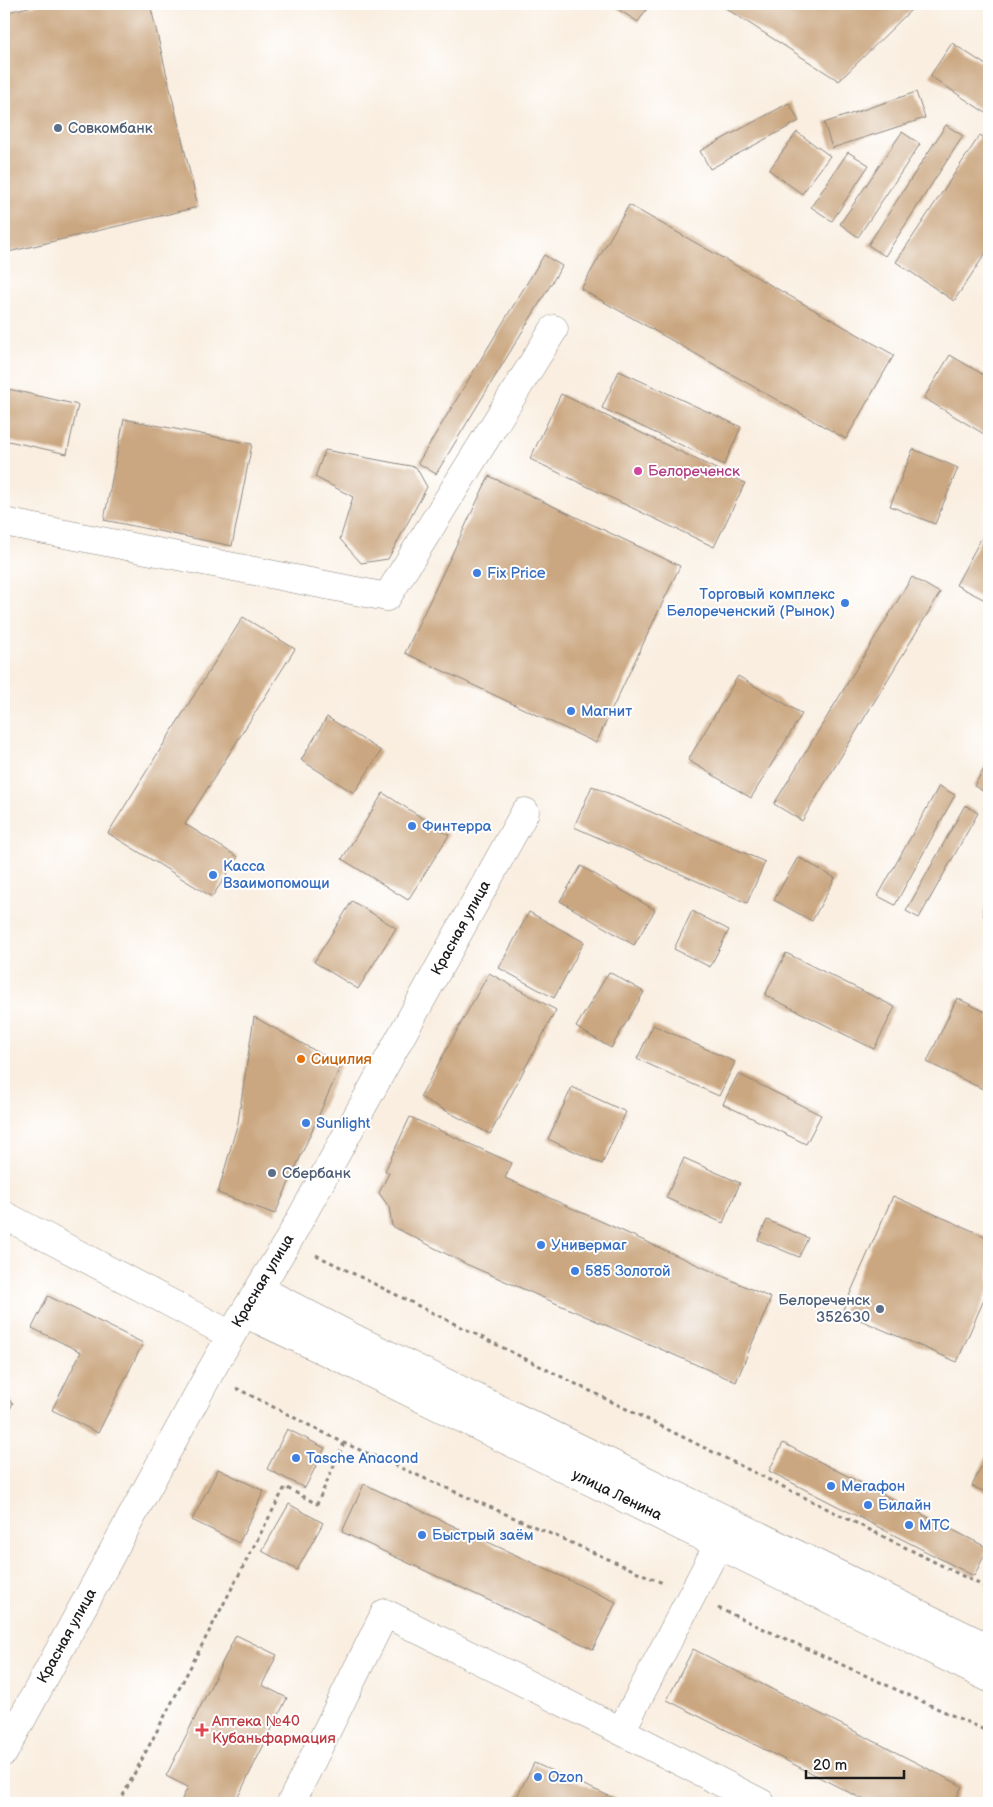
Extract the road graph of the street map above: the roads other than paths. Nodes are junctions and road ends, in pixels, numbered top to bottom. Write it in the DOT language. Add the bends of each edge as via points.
graph roads {
  1 [pos="554,329"];
  2 [pos="4,522"];
  3 [pos="525,812"];
  4 [pos="4,1215"];
  5 [pos="259,1289"];
  6 [pos="238,1324"];
  7 [pos="718,1545"];
  8 [pos="989,1648"];
  9 [pos="989,1678"];
  10 [pos="621,1731"];
  11 [pos="4,1752"];
  12 [pos="291,1803"];
  13 [pos="760,1803"];
  1 -- 2 [label="street" via="387,598"];
  3 -- 5 [label="street, Красная улица"];
  4 -- 6 [label="street, улица Ленина"];
  5 -- 6 [label="street, Красная улица"];
  5 -- 8 [label="street, улица Ленина"];
  6 -- 7 [label="street, улица Ленина"];
  6 -- 11 [label="street, Красная улица"];
  7 -- 9 [label="street, улица Ленина"];
  7 -- 10 [label="street"];
  10 -- 12 [label="street" via="385,1613"];
  10 -- 13 [label="street"];
}
